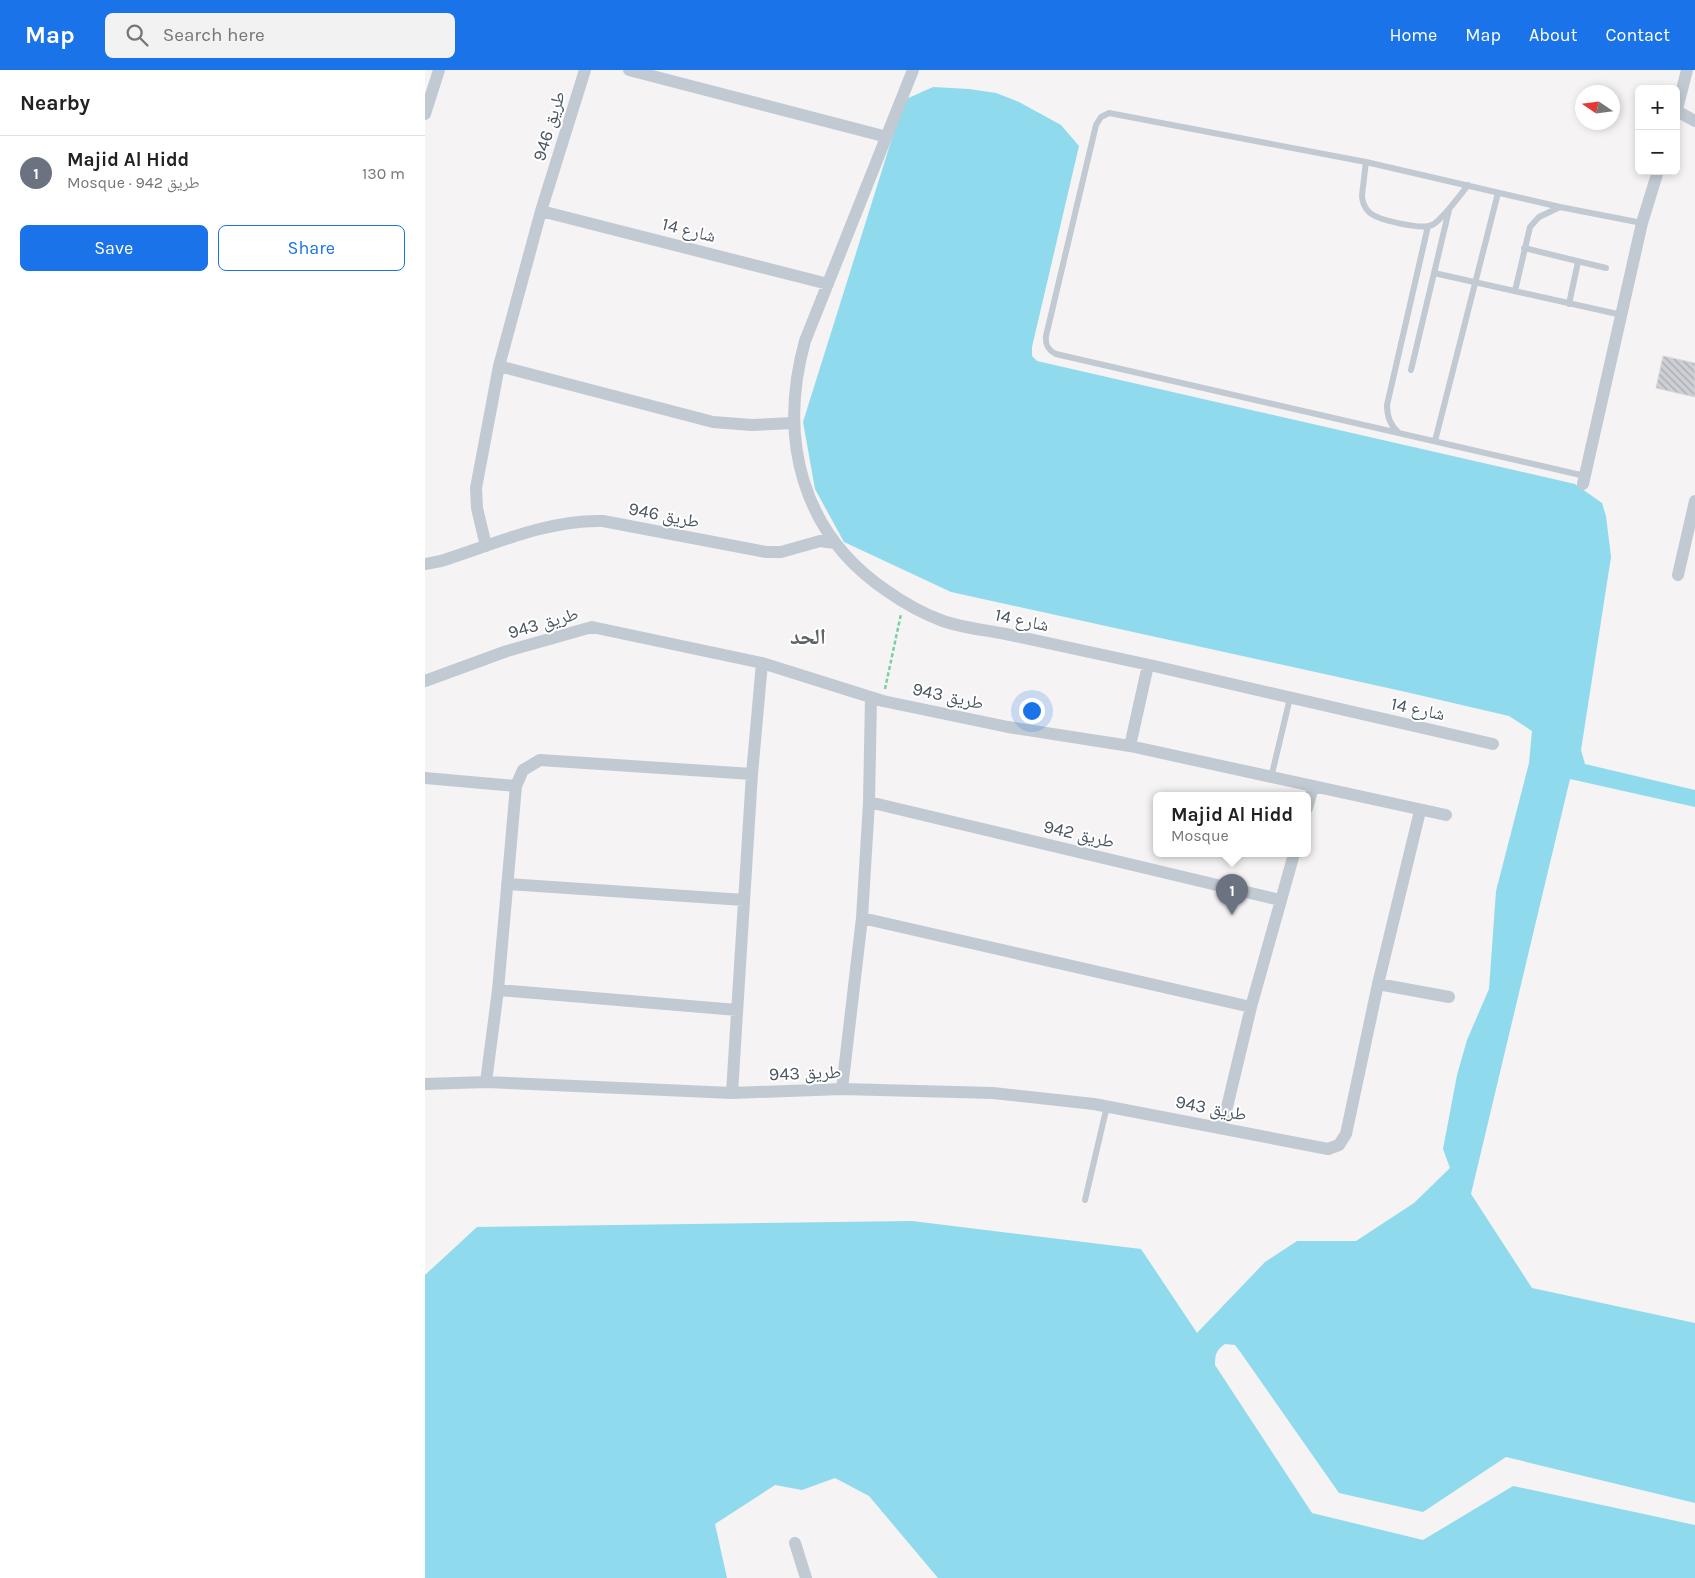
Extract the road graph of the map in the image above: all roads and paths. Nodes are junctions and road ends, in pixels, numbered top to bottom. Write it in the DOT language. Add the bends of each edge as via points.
graph roads {
  1 [pos="439,70"];
  2 [pos="585,70"];
  3 [pos="629,70"];
  4 [pos="913,70"];
  5 [pos="1687,70"];
  6 [pos="1680,97"];
  7 [pos="425,114"];
  8 [pos="1680,114"];
  9 [pos="1695,122"];
  10 [pos="887,137"];
  11 [pos="1366,162"];
  12 [pos="1657,175"];
  13 [pos="1468,185"];
  14 [pos="1498,193"];
  15 [pos="1450,206"];
  16 [pos="1560,207"];
  17 [pos="541,210"];
  18 [pos="1642,224"];
  19 [pos="1428,226"];
  20 [pos="1524,248"];
  21 [pos="1578,262"];
  22 [pos="1606,268"];
  23 [pos="1434,273"];
  24 [pos="1475,282"];
  25 [pos="827,284"];
  26 [pos="1515,291"];
  27 [pos="1569,304"];
  28 [pos="1622,315"];
  29 [pos="499,366"];
  30 [pos="1411,370"];
  31 [pos="793,423"];
  32 [pos="1399,433"];
  33 [pos="1435,441"];
  34 [pos="1584,480"];
  35 [pos="1694,506"];
  36 [pos="835,543"];
  37 [pos="486,546"];
  38 [pos="425,564"];
  39 [pos="1678,575"];
  40 [pos="904,603"];
  41 [pos="762,663"];
  42 [pos="1148,665"];
  43 [pos="425,681"];
  44 [pos="1290,698"];
  45 [pos="877,699"];
  46 [pos="1493,744"];
  47 [pos="1130,746"];
  48 [pos="752,774"];
  49 [pos="425,778"];
  50 [pos="1271,778"];
  51 [pos="516,786"];
  52 [pos="1313,787"];
  53 [pos="1311,794"];
  54 [pos="869,802"];
  55 [pos="1419,811"];
  56 [pos="1446,815"];
  57 [pos="1292,857"];
  58 [pos="507,884"];
  59 [pos="744,900"];
  60 [pos="1280,900"];
  61 [pos="862,918"];
  62 [pos="1378,984"];
  63 [pos="498,990"];
  64 [pos="1449,997"];
  65 [pos="1251,1007"];
  66 [pos="737,1010"];
  67 [pos="486,1082"];
  68 [pos="425,1084"];
  69 [pos="842,1089"];
  70 [pos="732,1093"];
  71 [pos="1107,1106"];
  72 [pos="1222,1128"];
  73 [pos="1085,1200"];
  74 [pos="795,1543"];
  75 [pos="806,1578"];
  1 -- 7 [label="street"];
  2 -- 17 [label="street, طريق 946"];
  3 -- 10 [label="street"];
  4 -- 10 [label="street, شارع 14"];
  5 -- 6 [label="street"];
  8 -- 9 [label="street"];
  10 -- 25 [label="street, شارع 14"];
  11 -- 13 [label="lane"];
  11 -- 19 [label="lane" via="1362,200 1367,210 1375,216 1414,226"];
  11 -- 32 [label="lane" via="1114,113 1105,114 1096,125 1045,341 1056,354"];
  12 -- 18 [label="street"];
  13 -- 14 [label="lane"];
  13 -- 15 [label="lane"];
  14 -- 16 [label="lane"];
  14 -- 24 [label="lane"];
  15 -- 19 [label="lane" via="1437,222"];
  15 -- 23 [label="lane"];
  16 -- 18 [label="lane"];
  16 -- 20 [label="lane" via="1534,221"];
  17 -- 25 [label="street, شارع 14"];
  17 -- 29 [label="street, طريق 946"];
  18 -- 28 [label="street"];
  19 -- 32 [label="lane" via="1387,405 1388,418"];
  20 -- 21 [label="lane"];
  20 -- 26 [label="lane"];
  21 -- 22 [label="lane"];
  21 -- 27 [label="lane"];
  23 -- 24 [label="lane"];
  23 -- 30 [label="lane"];
  24 -- 26 [label="lane"];
  24 -- 33 [label="lane"];
  25 -- 31 [label="street, شارع 14" via="797,368"];
  26 -- 27 [label="lane"];
  27 -- 28 [label="lane"];
  28 -- 34 [label="street"];
  29 -- 31 [label="street" via="713,422 751,425"];
  29 -- 37 [label="street, طريق 946" via="476,488"];
  31 -- 36 [label="street, شارع 14" via="800,470 810,500"];
  32 -- 33 [label="lane"];
  33 -- 34 [label="lane"];
  35 -- 39 [label="street"];
  36 -- 37 [label="street, طريق 946" via="820,541 781,552 766,552 588,520 557,524"];
  36 -- 40 [label="street, شارع 14" via="863,574"];
  37 -- 38 [label="street, طريق 946"];
  40 -- 42 [label="street, شارع 14" via="944,621"];
  40 -- 45 [label="path"];
  41 -- 43 [label="street, طريق 943" via="592,627 507,651"];
  41 -- 45 [label="street, طريق 943"];
  41 -- 48 [label="street"];
  42 -- 44 [label="street, شارع 14"];
  42 -- 47 [label="street"];
  44 -- 46 [label="street, شارع 14"];
  44 -- 50 [label="lane"];
  45 -- 47 [label="street, طريق 943" via="1008,727"];
  45 -- 54 [label="street"];
  47 -- 50 [label="street, طريق 943"];
  48 -- 51 [label="street" via="540,760 523,770"];
  48 -- 59 [label="street"];
  49 -- 51 [label="street"];
  50 -- 52 [label="street, طريق 943"];
  51 -- 58 [label="street"];
  52 -- 53 [label="street"];
  52 -- 55 [label="street, طريق 943"];
  54 -- 60 [label="street, طريق 942"];
  54 -- 61 [label="street"];
  55 -- 56 [label="street, طريق 943"];
  55 -- 62 [label="street, طريق 943"];
  57 -- 60 [label="street"];
  58 -- 59 [label="street"];
  58 -- 63 [label="street"];
  59 -- 66 [label="street"];
  60 -- 65 [label="street"];
  61 -- 65 [label="street"];
  61 -- 69 [label="street"];
  62 -- 64 [label="street"];
  62 -- 72 [label="street, طريق 943" via="1346,1134 1339,1145 1328,1148"];
  63 -- 66 [label="street"];
  63 -- 67 [label="street"];
  65 -- 72 [label="street"];
  66 -- 70 [label="street"];
  67 -- 68 [label="street, طريق 943"];
  67 -- 70 [label="street, طريق 943"];
  69 -- 70 [label="street, طريق 943"];
  69 -- 71 [label="street, طريق 943" via="993,1093"];
  71 -- 72 [label="street, طريق 943"];
  71 -- 73 [label="lane"];
  74 -- 75 [label="street"];
}
